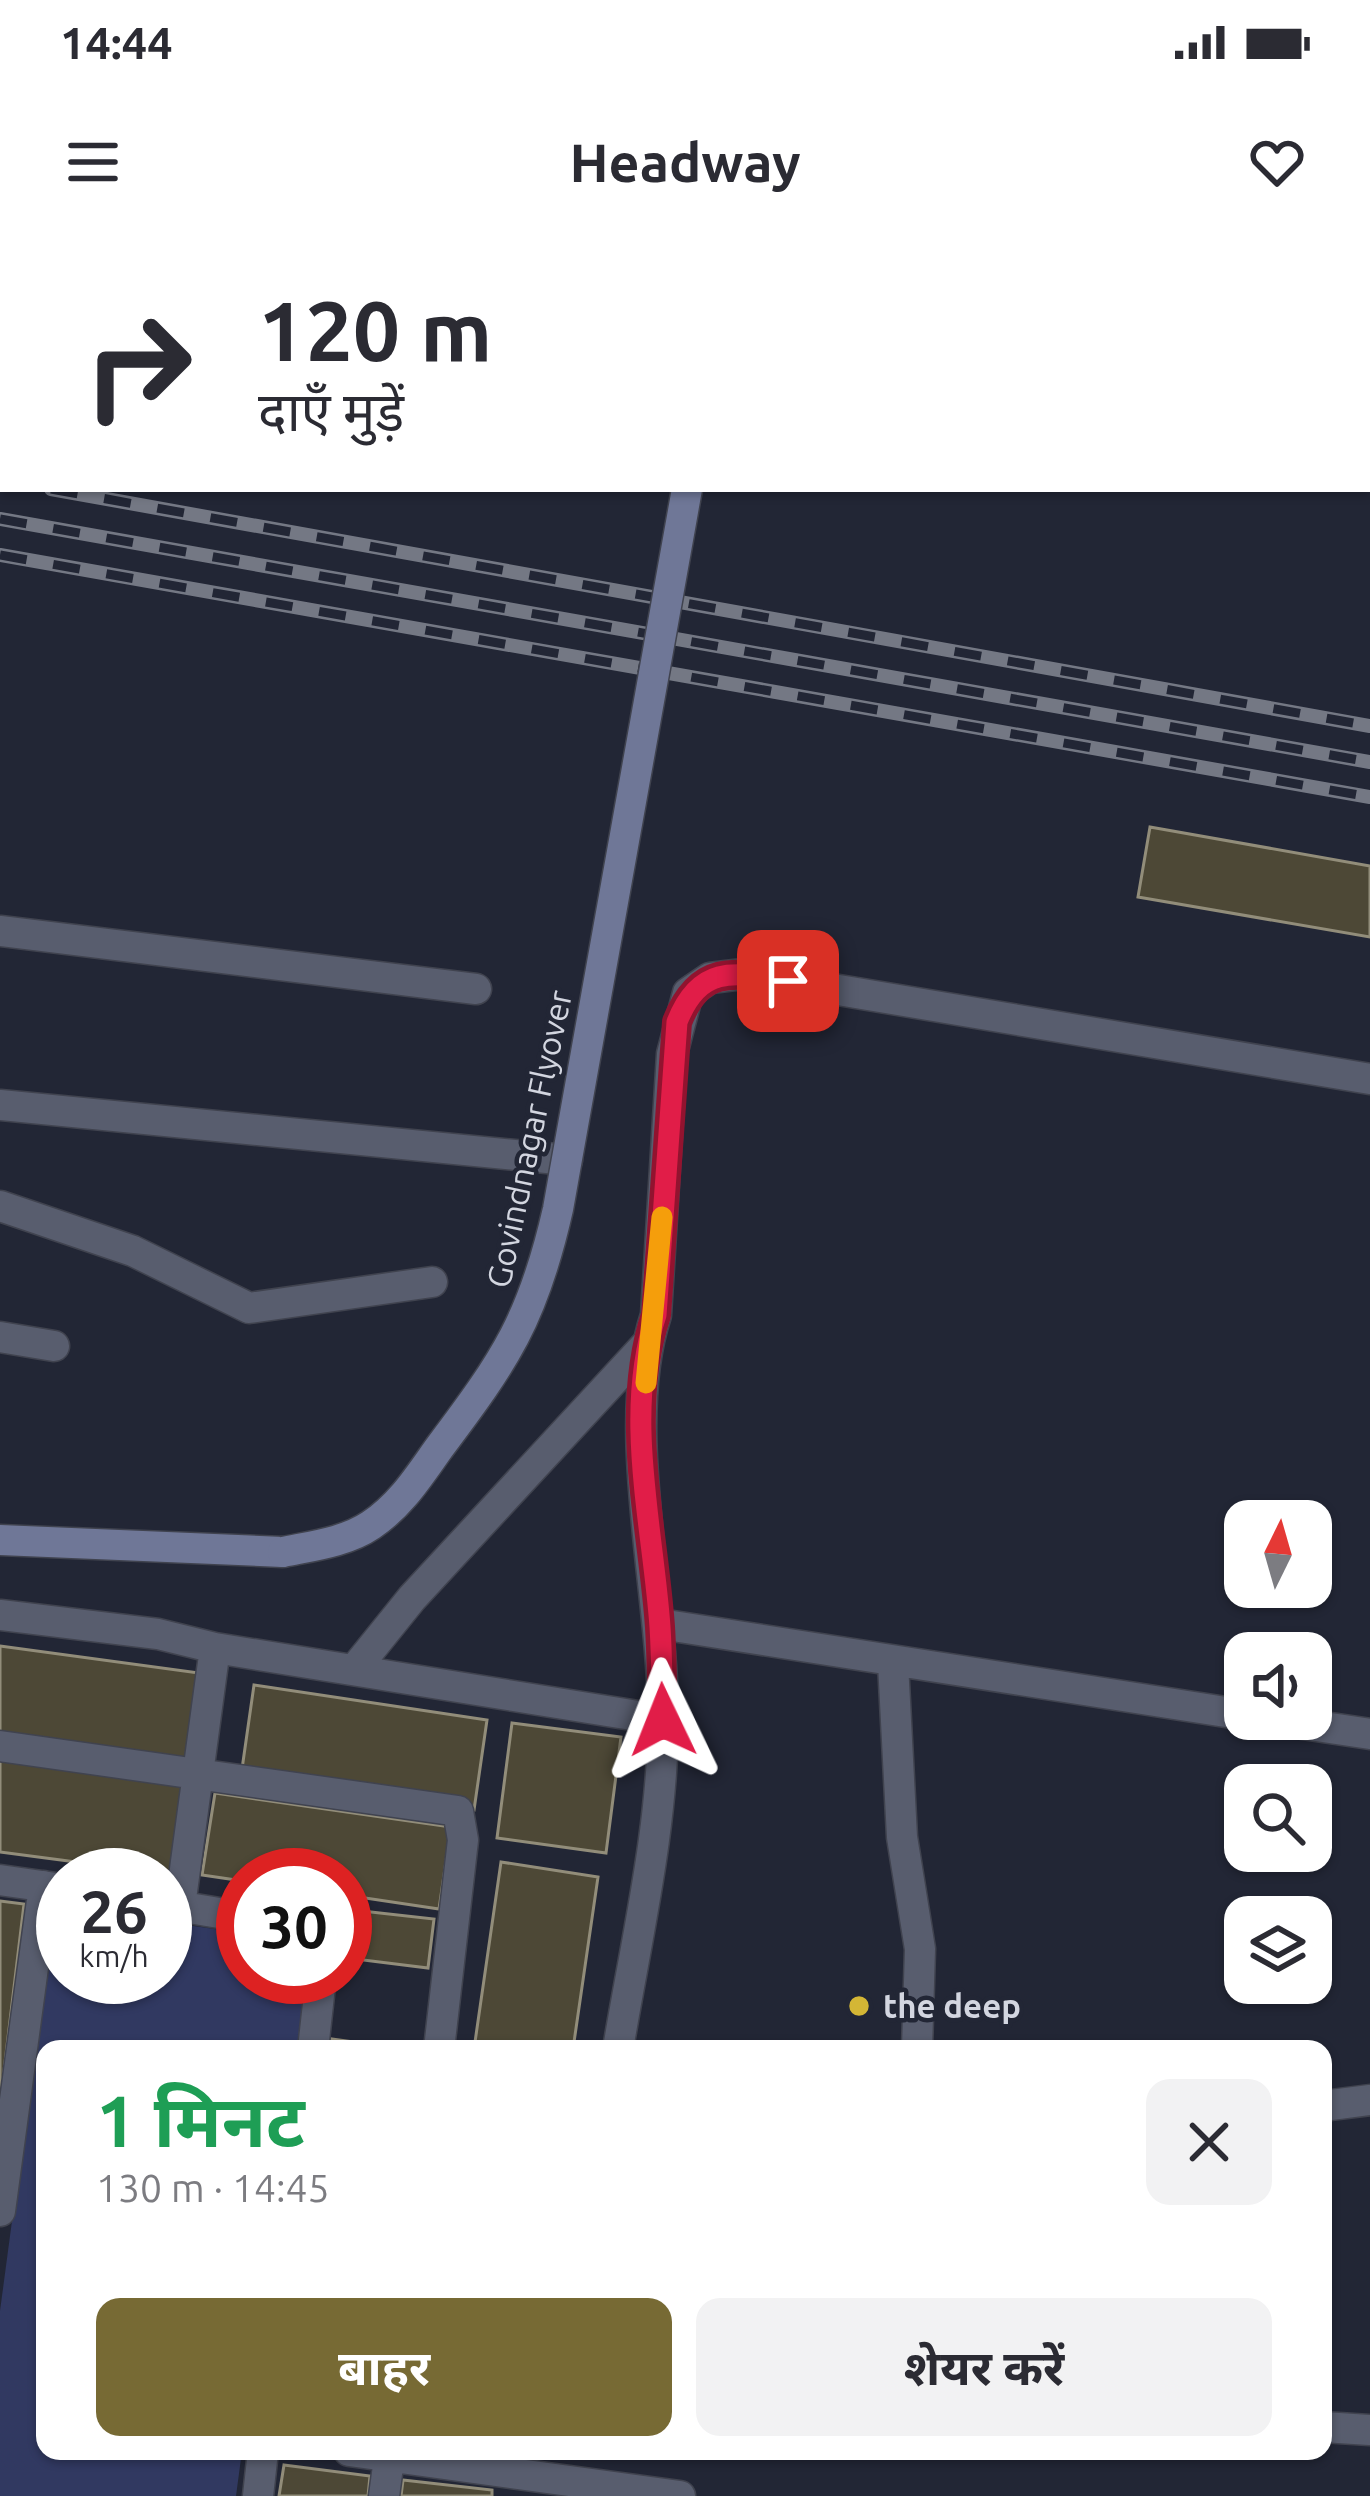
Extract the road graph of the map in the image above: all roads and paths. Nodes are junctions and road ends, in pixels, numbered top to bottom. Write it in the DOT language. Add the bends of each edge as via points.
graph roads {
  1 [pos="686,492"];
  2 [pos="0,931"];
  3 [pos="476,989"];
  4 [pos="1370,1079"];
  5 [pos="0,1105"];
  6 [pos="567,1160"];
  7 [pos="0,1206"];
  8 [pos="432,1282"];
  9 [pos="0,1337"];
  10 [pos="646,1345"];
  11 [pos="54,1346"];
  12 [pos="0,1540"];
  13 [pos="0,1615"];
  14 [pos="660,1624"];
  15 [pos="215,1648"];
  16 [pos="893,1663"];
  17 [pos="354,1670"];
  18 [pos="1224,1712"];
  19 [pos="663,1720"];
  20 [pos="1332,1728"];
  21 [pos="1370,1734"];
  22 [pos="0,1746"];
  23 [pos="198,1774"];
  24 [pos="183,1848"];
  25 [pos="0,1880"];
  26 [pos="36,1885"];
  27 [pos="36,1995"];
  28 [pos="319,2004"];
  29 [pos="314,2040"];
  30 [pos="440,2040"];
  31 [pos="619,2040"];
  32 [pos="917,2040"];
  33 [pos="1370,2100"];
  34 [pos="1332,2105"];
  35 [pos="0,2210"];
  36 [pos="1332,2428"];
  37 [pos="1370,2430"];
  38 [pos="262,2460"];
  39 [pos="389,2460"];
  40 [pos="436,2460"];
  41 [pos="559,2476"];
  42 [pos="259,2496"];
  43 [pos="384,2496"];
  44 [pos="680,2496"];
  1 -- 6 [label="main road, Govindnagar Flyover, bridge"];
  2 -- 3 [label="street"];
  4 -- 10 [label="street" via="743,974 710,978 688,993 677,1022 656,1315"];
  5 -- 6 [label="street"];
  6 -- 12 [label="main road, Govindnagar Flyover, bridge" via="545,1266 502,1364 400,1502 354,1533 283,1552"];
  7 -- 8 [label="street" via="133,1251 249,1308"];
  9 -- 11 [label="street"];
  10 -- 14 [label="street" via="644,1510"];
  10 -- 17 [label="street"];
  13 -- 15 [label="street"];
  14 -- 16 [label="street"];
  14 -- 19 [label="street"];
  15 -- 17 [label="street"];
  15 -- 23 [label="street"];
  16 -- 18 [label="street"];
  16 -- 32 [label="street" via="902,1838 920,1949"];
  17 -- 19 [label="street"];
  19 -- 31 [label="street"];
  20 -- 21 [label="street"];
  22 -- 23 [label="street"];
  23 -- 24 [label="street"];
  23 -- 30 [label="street" via="458,1811 463,1840"];
  25 -- 26 [label="street"];
  27 -- 35 [label="street"];
  28 -- 29 [label="street"];
  33 -- 34 [label="street"];
  36 -- 37 [label="street"];
  38 -- 42 [label="street"];
  39 -- 43 [label="street"];
  40 -- 41 [label="street"];
  41 -- 44 [label="street"];
}
